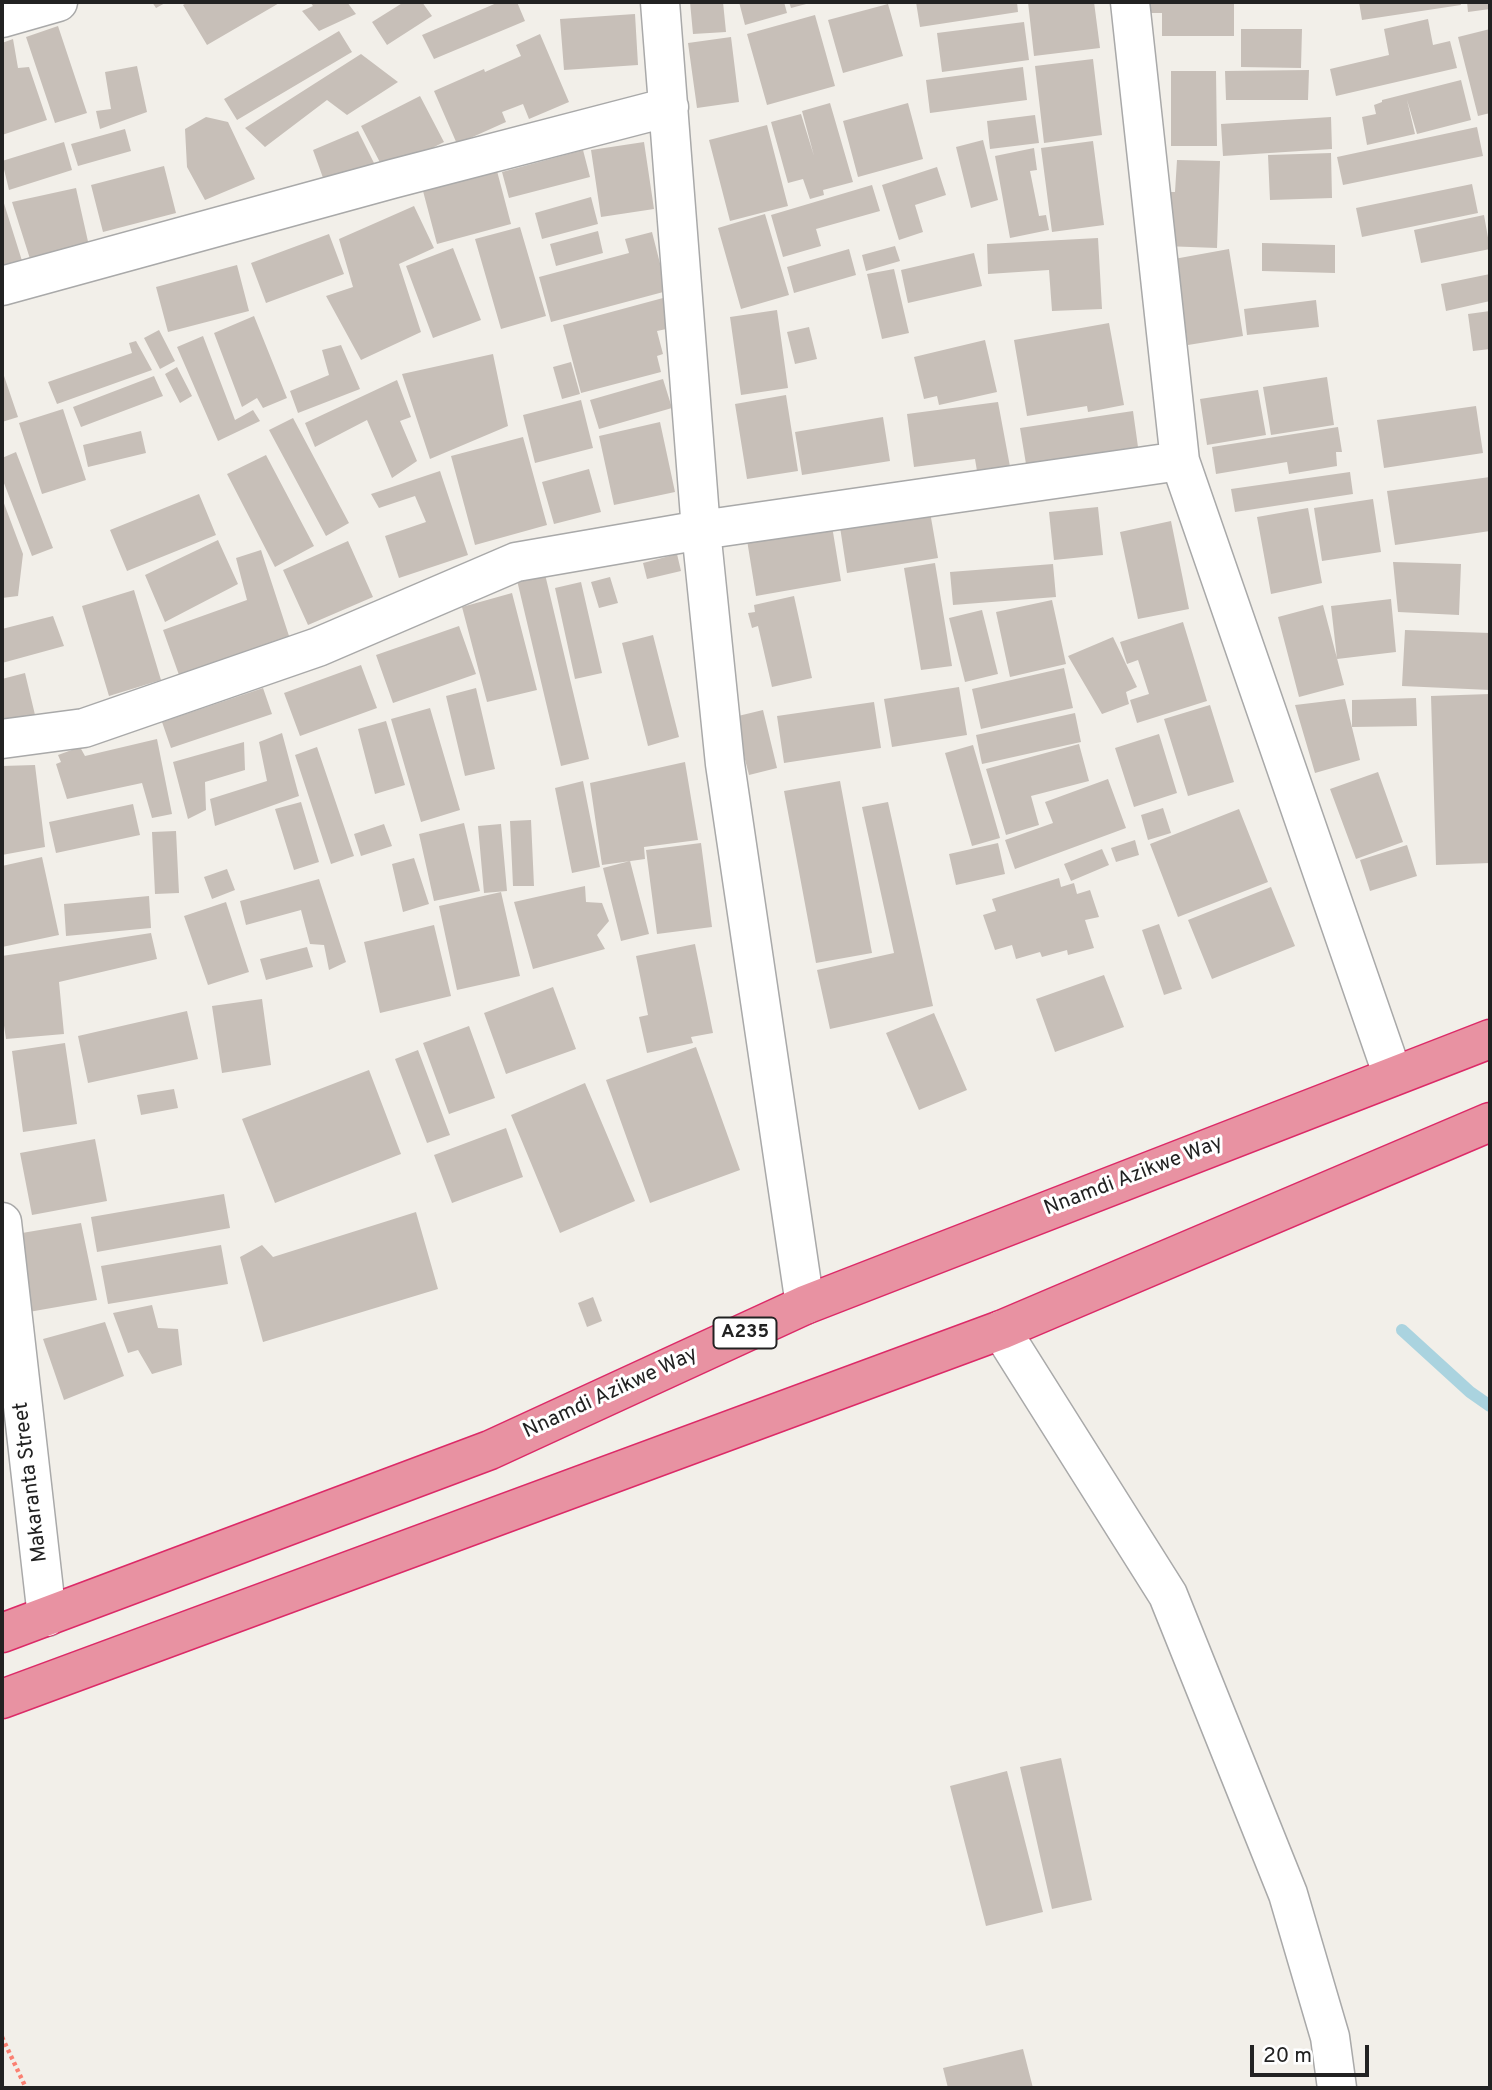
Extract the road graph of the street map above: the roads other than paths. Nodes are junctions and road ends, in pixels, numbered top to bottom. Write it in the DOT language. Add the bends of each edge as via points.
graph roads {
  1 [pos="58,2"];
  2 [pos="660,2"];
  3 [pos="1130,2"];
  4 [pos="2,18"];
  5 [pos="669,107"];
  6 [pos="2,286"];
  7 [pos="1180,461"];
  8 [pos="701,530"];
  9 [pos="2,739"];
  10 [pos="1490,1039"];
  11 [pos="1393,1076"];
  12 [pos="1490,1122"];
  13 [pos="2,1222"];
  14 [pos="805,1305"];
  15 [pos="1001,1329"];
  16 [pos="47,1617"];
  17 [pos="2,1633"];
  18 [pos="2,1699"];
  19 [pos="1337,2088"];
  1 -- 4 [label="street"];
  2 -- 5 [label="street"];
  3 -- 7 [label="street"];
  5 -- 6 [label="street"];
  5 -- 8 [label="street"];
  7 -- 8 [label="street"];
  7 -- 11 [label="street"];
  8 -- 9 [label="street" via="516,562 318,647 84,728"];
  8 -- 14 [label="street" via="725,764"];
  10 -- 11 [label="highway, Nnamdi Azikwe Way / A235"];
  11 -- 14 [label="highway, Nnamdi Azikwe Way / A235"];
  12 -- 15 [label="highway"];
  13 -- 16 [label="street, Makaranta Street"];
  14 -- 16 [label="highway, Nnamdi Azikwe Way / A235" via="490,1450"];
  15 -- 18 [label="highway"];
  15 -- 19 [label="street" via="1168,1595 1288,1894 1330,2037"];
  16 -- 17 [label="highway, Nnamdi Azikwe Way / A235"];
}
